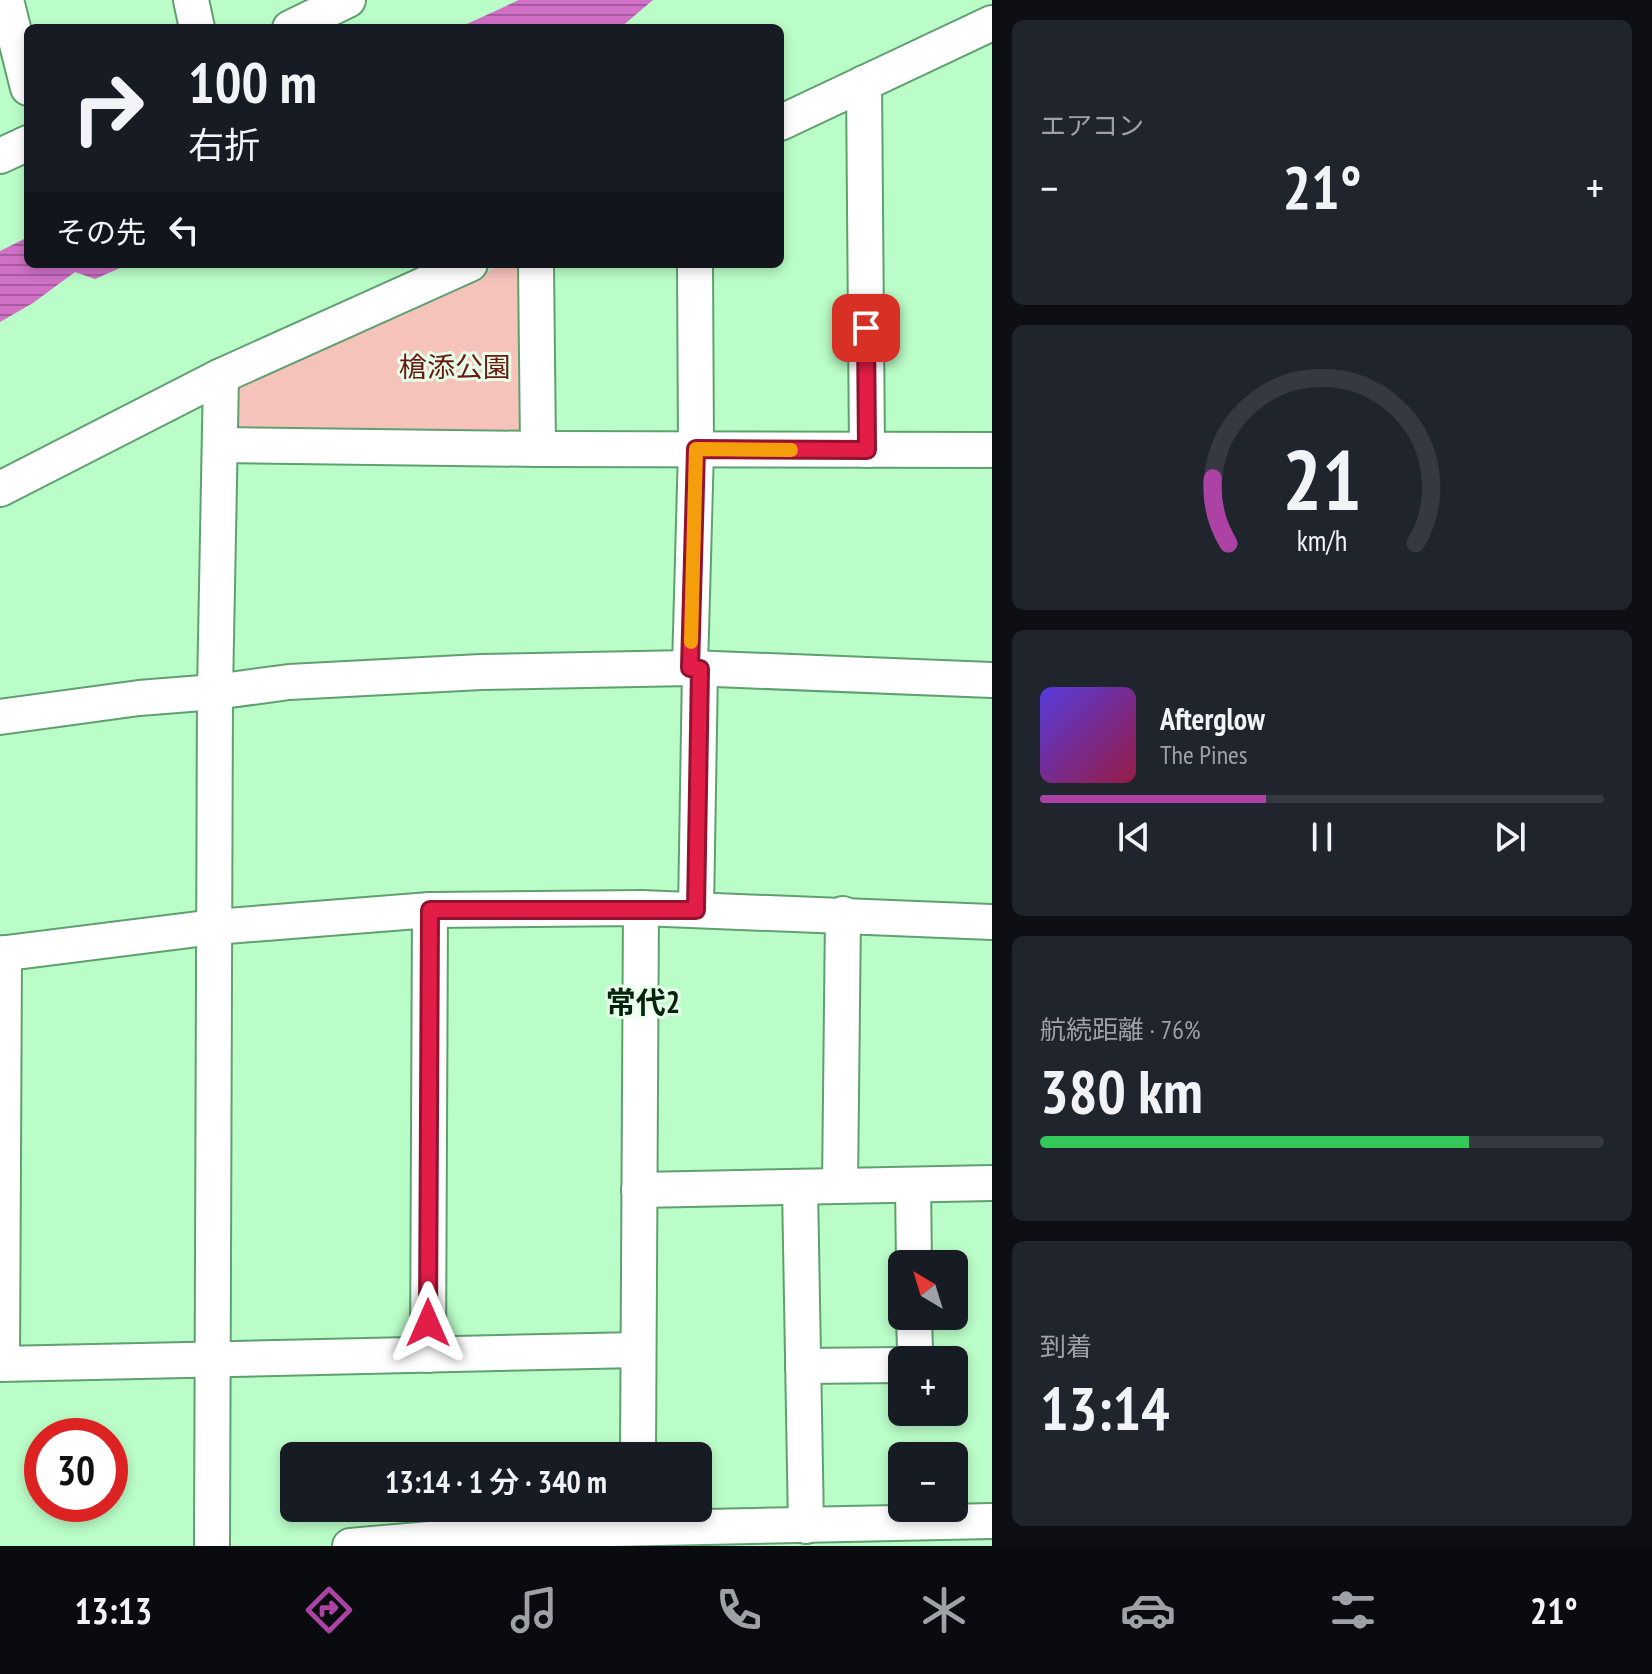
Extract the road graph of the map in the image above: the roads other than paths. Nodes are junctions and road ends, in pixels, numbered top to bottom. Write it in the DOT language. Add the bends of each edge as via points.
graph roads {
  1 [pos="6,0"];
  2 [pos="191,0"];
  3 [pos="348,0"];
  4 [pos="992,23"];
  5 [pos="196,24"];
  6 [pos="298,24"];
  7 [pos="24,72"];
  8 [pos="864,83"];
  9 [pos="784,121"];
  10 [pos="24,145"];
  11 [pos="0,156"];
  12 [pos="461,268"];
  13 [pos="536,268"];
  14 [pos="695,268"];
  15 [pos="221,376"];
  16 [pos="221,445"];
  17 [pos="538,449"];
  18 [pos="696,449"];
  19 [pos="867,450"];
  20 [pos="992,450"];
  21 [pos="0,489"];
  22 [pos="695,669"];
  23 [pos="992,680"];
  24 [pos="215,692"];
  25 [pos="0,717"];
  26 [pos="641,908"];
  27 [pos="430,910"];
  28 [pos="696,910"];
  29 [pos="843,914"];
  30 [pos="992,922"];
  31 [pos="214,927"];
  32 [pos="2,953"];
  33 [pos="2,1156"];
  34 [pos="992,1183"];
  35 [pos="913,1185"];
  36 [pos="840,1186"];
  37 [pos="800,1187"];
  38 [pos="639,1190"];
  39 [pos="914,1250"];
  40 [pos="638,1350"];
  41 [pos="428,1355"];
  42 [pos="212,1359"];
  43 [pos="1,1364"];
  44 [pos="888,1365"];
  45 [pos="803,1366"];
  46 [pos="638,1442"];
  47 [pos="992,1521"];
  48 [pos="607,1522"];
  49 [pos="709,1522"];
  50 [pos="806,1526"];
  51 [pos="896,1535"];
  52 [pos="212,1546"];
  53 [pos="350,1546"];
  1 -- 7 [label="street"];
  2 -- 5 [label="street"];
  3 -- 6 [label="street"];
  4 -- 8 [label="street"];
  8 -- 9 [label="street"];
  8 -- 19 [label="street"];
  10 -- 11 [label="street"];
  12 -- 15 [label="street"];
  13 -- 17 [label="street"];
  14 -- 18 [label="street"];
  15 -- 16 [label="street"];
  15 -- 21 [label="street"];
  16 -- 17 [label="street"];
  16 -- 24 [label="street"];
  17 -- 18 [label="street"];
  18 -- 19 [label="street"];
  18 -- 22 [label="street"];
  19 -- 20 [label="street"];
  22 -- 23 [label="street"];
  22 -- 24 [label="street" via="481,672 289,682"];
  22 -- 28 [label="street"];
  24 -- 25 [label="street"];
  24 -- 31 [label="street"];
  26 -- 27 [label="street"];
  26 -- 28 [label="street"];
  26 -- 38 [label="street"];
  27 -- 31 [label="street"];
  27 -- 41 [label="street"];
  28 -- 29 [label="street"];
  29 -- 30 [label="street"];
  29 -- 36 [label="street"];
  31 -- 32 [label="street"];
  31 -- 42 [label="street"];
  32 -- 33 [label="street"];
  33 -- 43 [label="street"];
  34 -- 35 [label="street"];
  35 -- 36 [label="street"];
  35 -- 39 [label="street"];
  36 -- 37 [label="street"];
  37 -- 38 [label="street"];
  37 -- 45 [label="street"];
  38 -- 40 [label="street"];
  40 -- 41 [label="street"];
  40 -- 46 [label="street"];
  41 -- 42 [label="street"];
  42 -- 43 [label="street"];
  42 -- 52 [label="street"];
  44 -- 45 [label="street"];
  45 -- 50 [label="street"];
  47 -- 51 [label="street"];
  48 -- 53 [label="street"];
  49 -- 50 [label="street"];
  50 -- 51 [label="street"];
}
